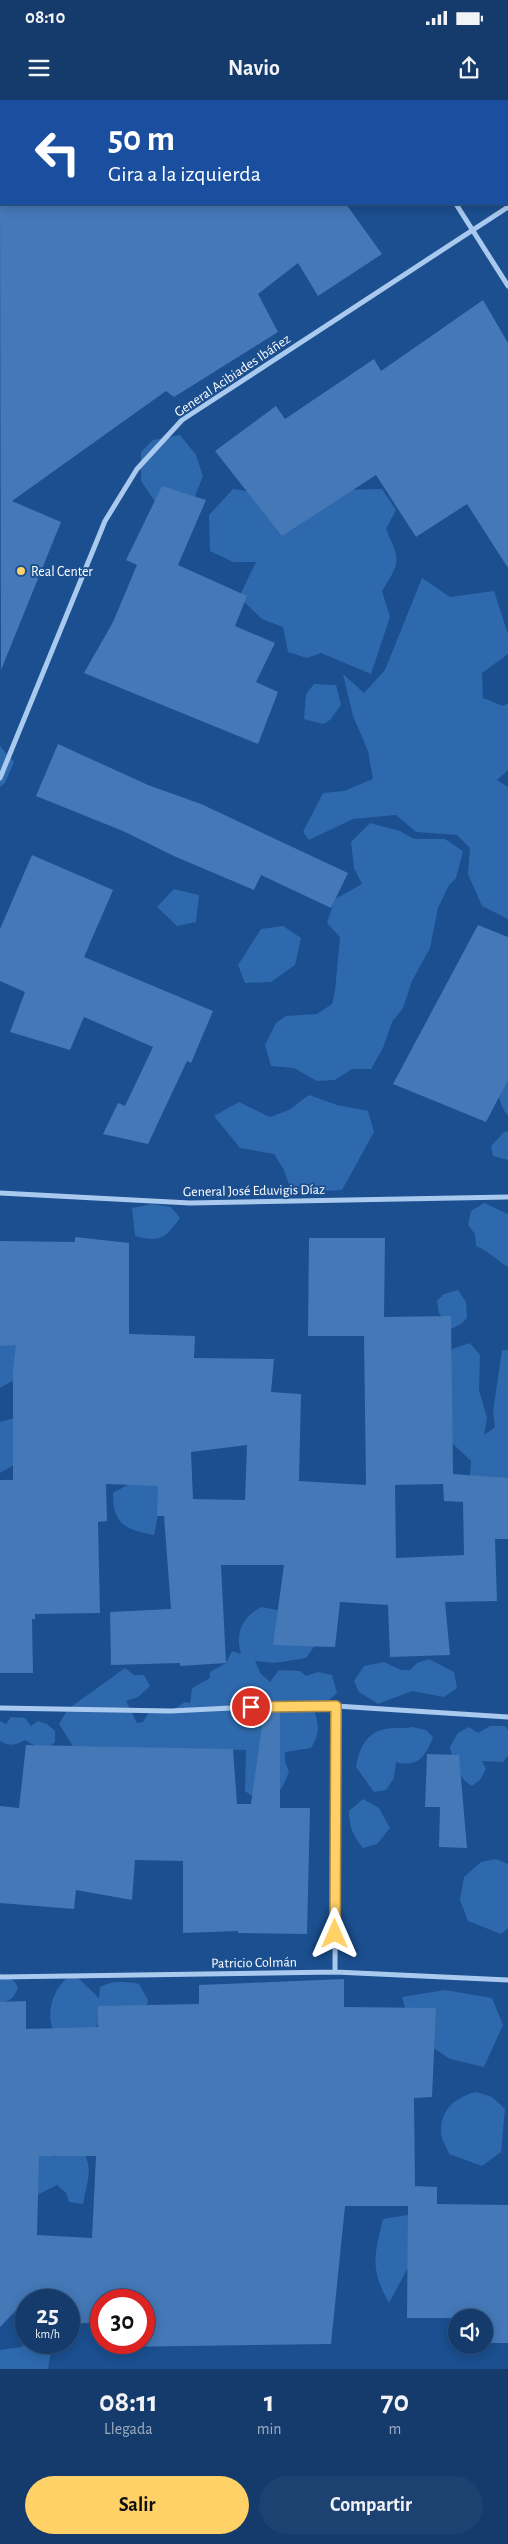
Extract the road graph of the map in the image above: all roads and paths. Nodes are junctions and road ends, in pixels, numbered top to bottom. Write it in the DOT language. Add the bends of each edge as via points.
graph roads {
  1 [pos="457,205"];
  2 [pos="508,207"];
  3 [pos="473,231"];
  4 [pos="508,286"];
  5 [pos="0,778"];
  6 [pos="0,1193"];
  7 [pos="508,1197"];
  8 [pos="336,1706"];
  9 [pos="0,1708"];
  10 [pos="508,1717"];
  11 [pos="335,1972"];
  12 [pos="0,1977"];
  13 [pos="508,1980"];
  1 -- 3 [label="street"];
  2 -- 3 [label="street, General Acibiades Ibáñez"];
  3 -- 4 [label="street"];
  3 -- 5 [label="street, General Acibiades Ibáñez" via="182,420 136,469 105,521"];
  6 -- 7 [label="street, General José Eduvigis Díaz" via="190,1203"];
  8 -- 9 [label="street" via="171,1711"];
  8 -- 10 [label="street"];
  8 -- 11 [label="street"];
  11 -- 12 [label="street, Patricio Colmán"];
  11 -- 13 [label="street, Patricio Colmán"];
}
